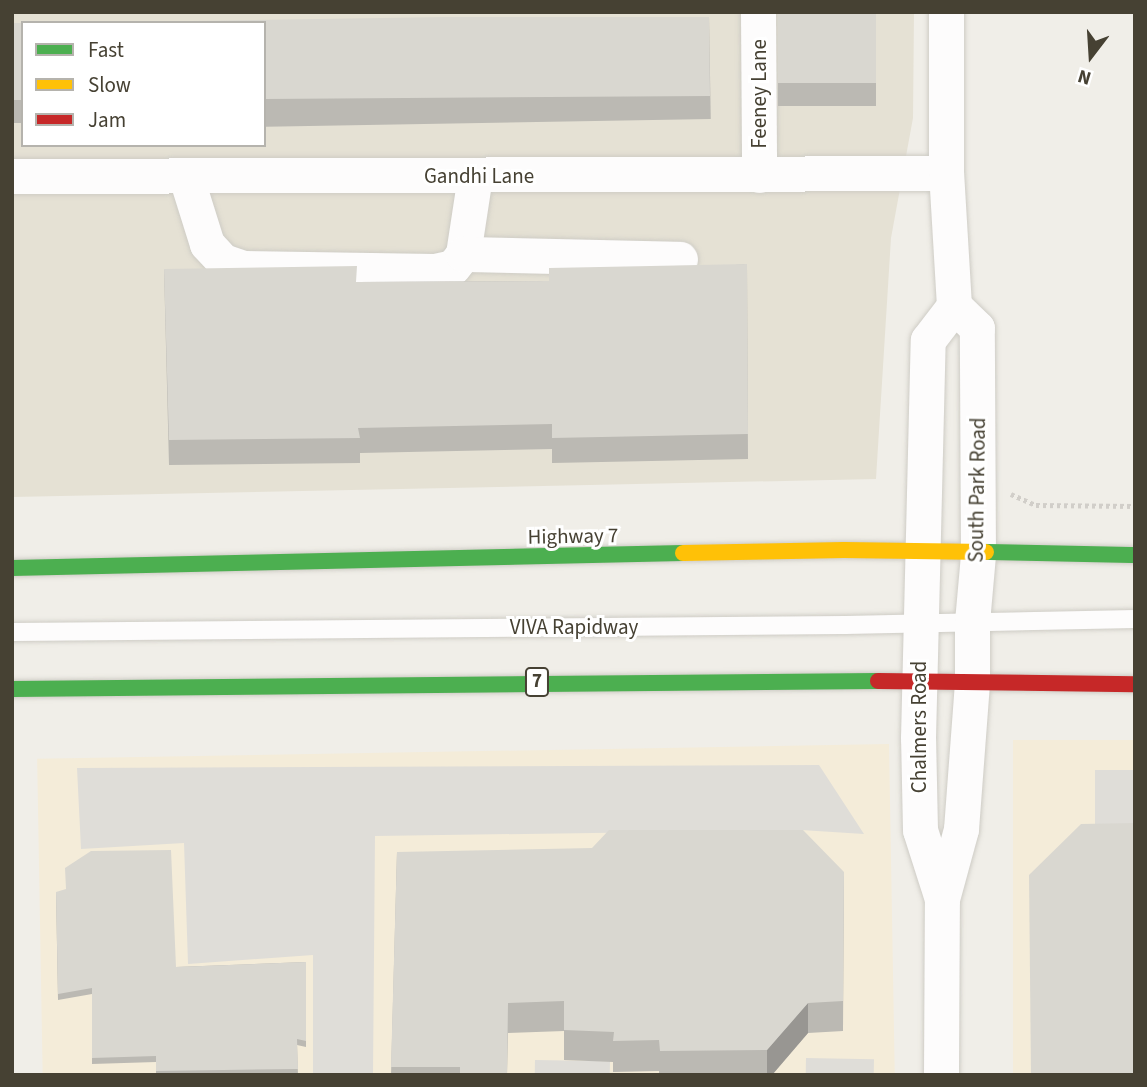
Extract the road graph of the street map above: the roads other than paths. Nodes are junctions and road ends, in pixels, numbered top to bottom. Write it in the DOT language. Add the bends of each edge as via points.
graph roads {
  1 [pos="758,12"];
  2 [pos="946,12"];
  3 [pos="946,173"];
  4 [pos="759,175"];
  5 [pos="12,176"];
  6 [pos="475,176"];
  7 [pos="186,177"];
  8 [pos="463,254"];
  9 [pos="680,259"];
  10 [pos="954,306"];
  11 [pos="922,552"];
  12 [pos="978,555"];
  13 [pos="1135,555"];
  14 [pos="12,568"];
  15 [pos="1135,619"];
  16 [pos="972,622"];
  17 [pos="919,623"];
  18 [pos="12,632"];
  19 [pos="918,683"];
  20 [pos="972,684"];
  21 [pos="1135,684"];
  22 [pos="12,689"];
  23 [pos="942,899"];
  24 [pos="941,1075"];
  1 -- 4 [label="street, Feeney Lane"];
  2 -- 3 [label="street"];
  3 -- 4 [label="street, Gandhi Lane"];
  3 -- 10 [label="street"];
  4 -- 6 [label="street, Gandhi Lane"];
  5 -- 7 [label="street, Gandhi Lane"];
  6 -- 7 [label="street, Gandhi Lane"];
  6 -- 8 [label="street"];
  7 -- 8 [label="street" via="207,244 223,261 243,268 434,271 453,267"];
  8 -- 9 [label="street"];
  10 -- 11 [label="street" via="928,340"];
  10 -- 12 [label="street, South Park Road" via="977,328"];
  11 -- 12 [label="main road, Highway 7"];
  11 -- 14 [label="main road, Highway 7"];
  11 -- 17 [label="street, Chalmers Road"];
  12 -- 13 [label="main road, Highway 7"];
  12 -- 16 [label="street, South Park Road"];
  15 -- 16 [label="lane, VIVA Rapidway"];
  16 -- 17 [label="lane, VIVA Rapidway"];
  16 -- 20 [label="street, South Park Road"];
  17 -- 18 [label="lane, VIVA Rapidway"];
  17 -- 19 [label="street, Chalmers Road"];
  19 -- 20 [label="main road, 7"];
  19 -- 22 [label="main road, 7" via="844,679"];
  19 -- 23 [label="street, Chalmers Road" via="920,830"];
  20 -- 21 [label="main road, 7"];
  20 -- 23 [label="street, Chalmers Road" via="961,829"];
  23 -- 24 [label="street, Chalmers Road"];
}
